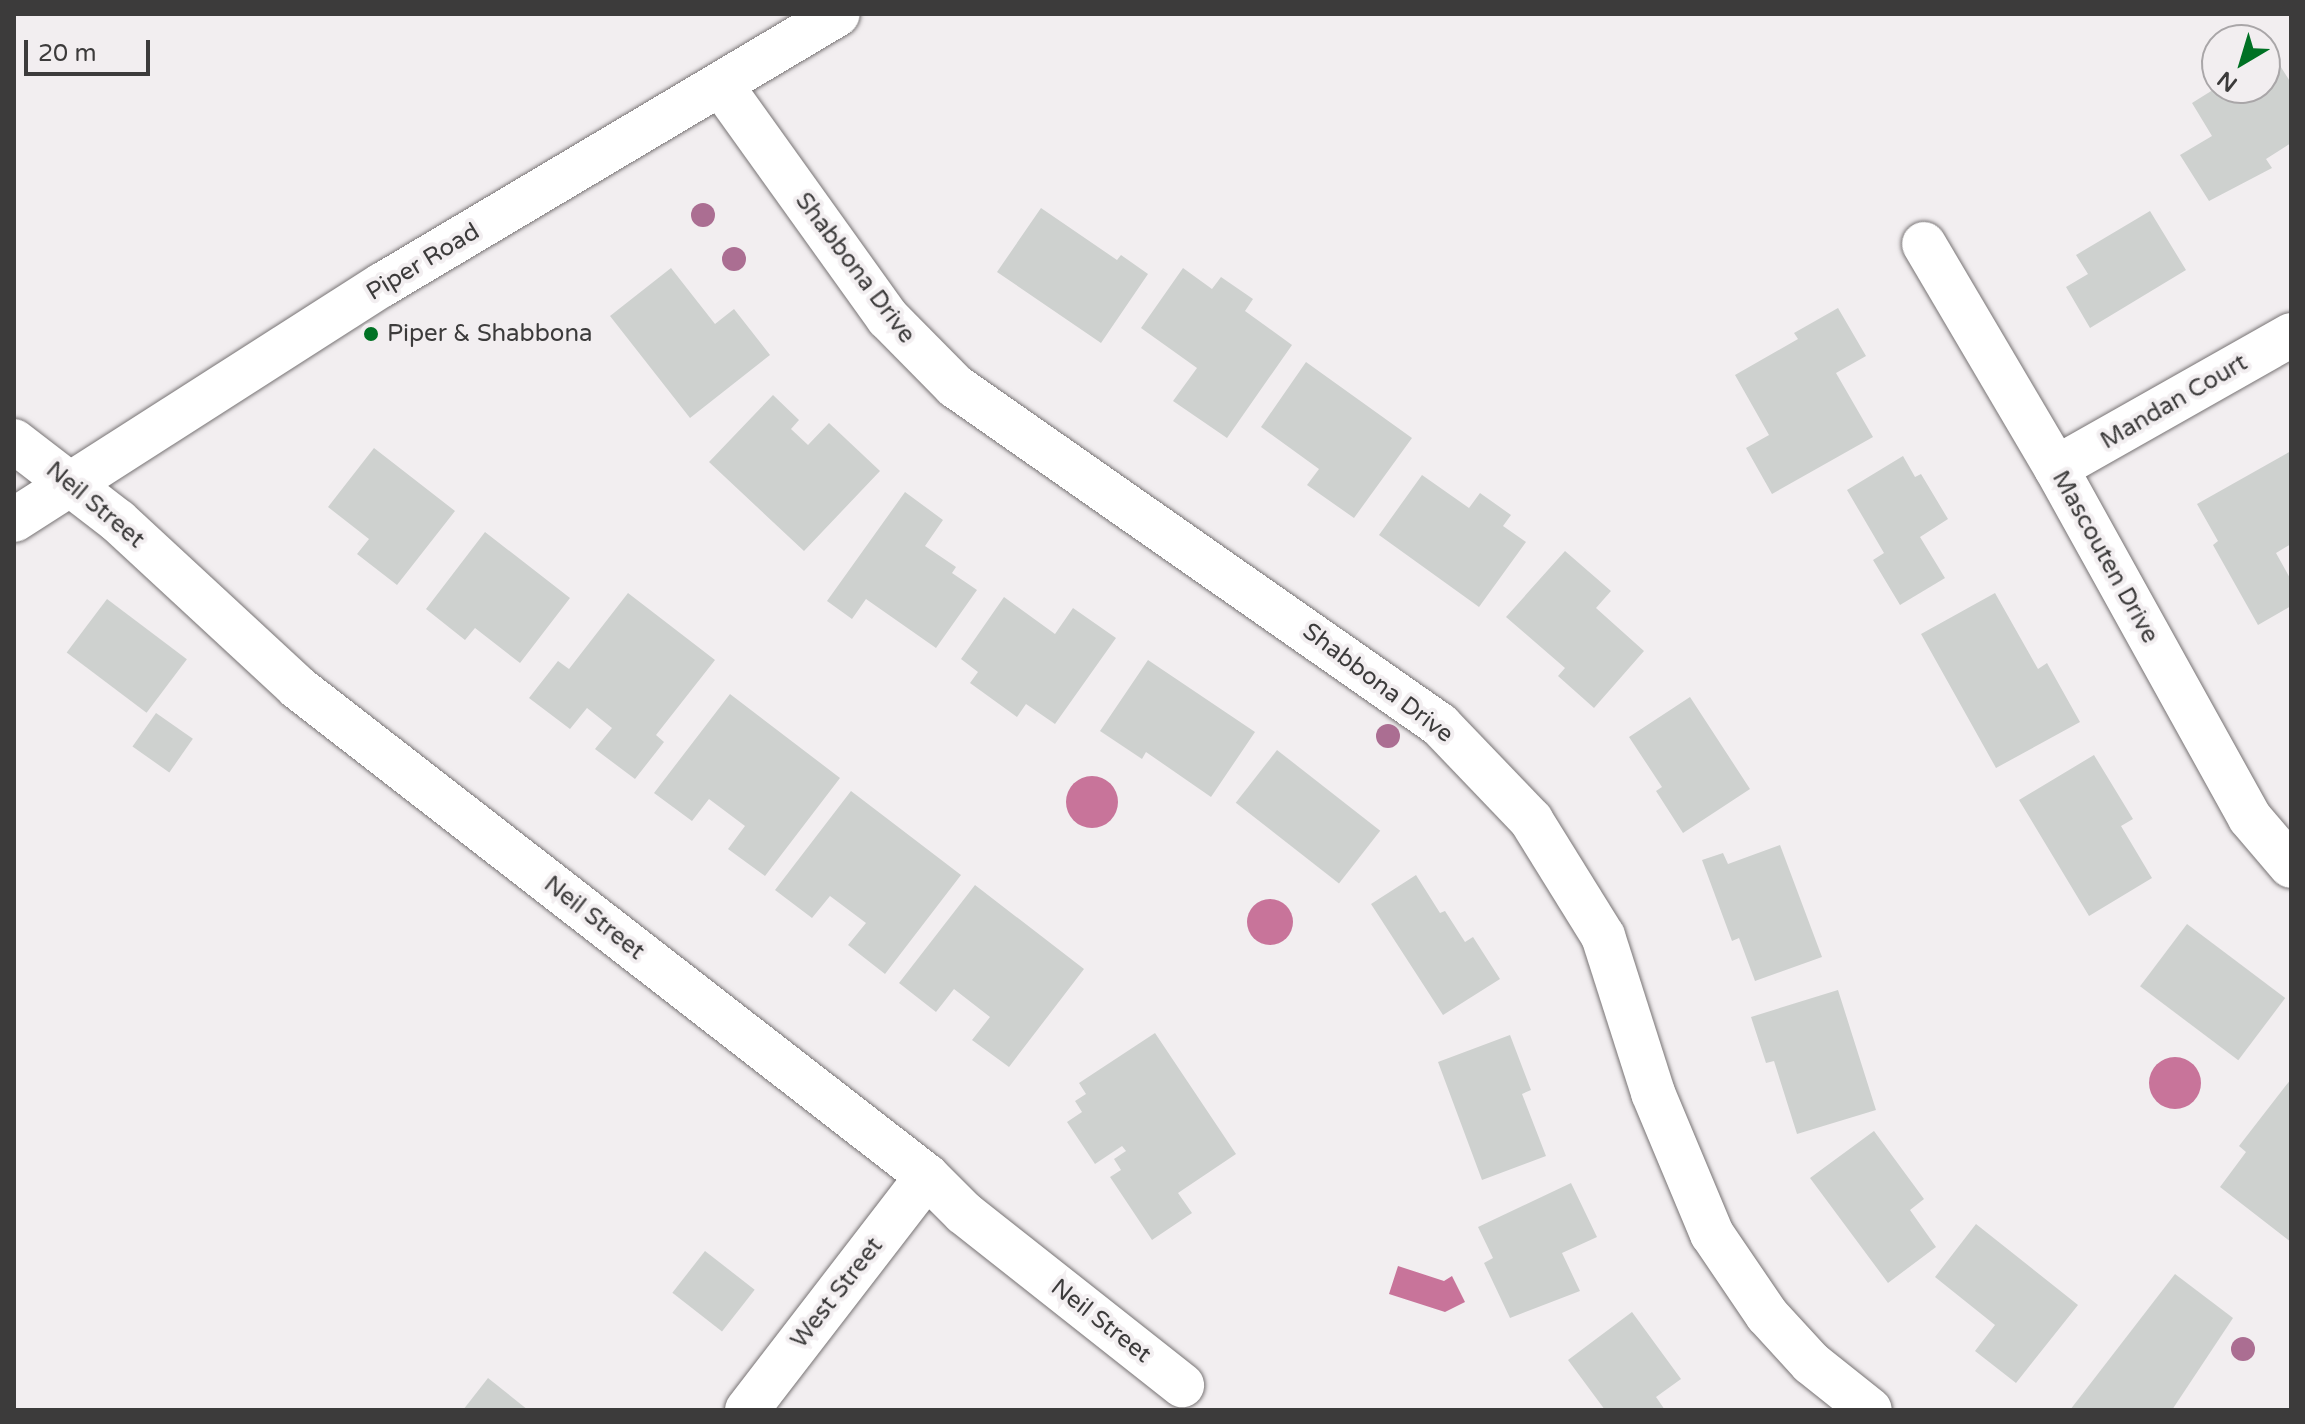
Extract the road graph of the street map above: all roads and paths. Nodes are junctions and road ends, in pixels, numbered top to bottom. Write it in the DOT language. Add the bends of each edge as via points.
graph roads {
  1 [pos="838,14"];
  2 [pos="721,85"];
  3 [pos="1924,244"];
  4 [pos="2291,335"];
  5 [pos="14,441"];
  6 [pos="2056,468"];
  7 [pos="73,484"];
  8 [pos="14,520"];
  9 [pos="2291,866"];
  10 [pos="927,1176"];
  11 [pos="1182,1385"];
  12 [pos="747,1410"];
  13 [pos="1870,1410"];
  1 -- 2 [label="street, Piper Road"];
  2 -- 7 [label="street, Piper Road" via="382,285"];
  2 -- 13 [label="street, Shabbona Drive" via="888,318 955,386 1440,725 1531,820 1571,875 1603,936 1653,1093 1712,1234 1767,1315 1811,1363"];
  3 -- 6 [label="street, Mascouten Drive"];
  4 -- 6 [label="street, Mandan Court"];
  5 -- 7 [label="street, Neil Street"];
  6 -- 9 [label="street, Mascouten Drive" via="2250,818"];
  7 -- 8 [label="street, Piper Road"];
  7 -- 10 [label="street, Neil Street" via="297,687"];
  10 -- 11 [label="street, Neil Street" via="964,1213"];
  10 -- 12 [label="street, West Street"];
}
